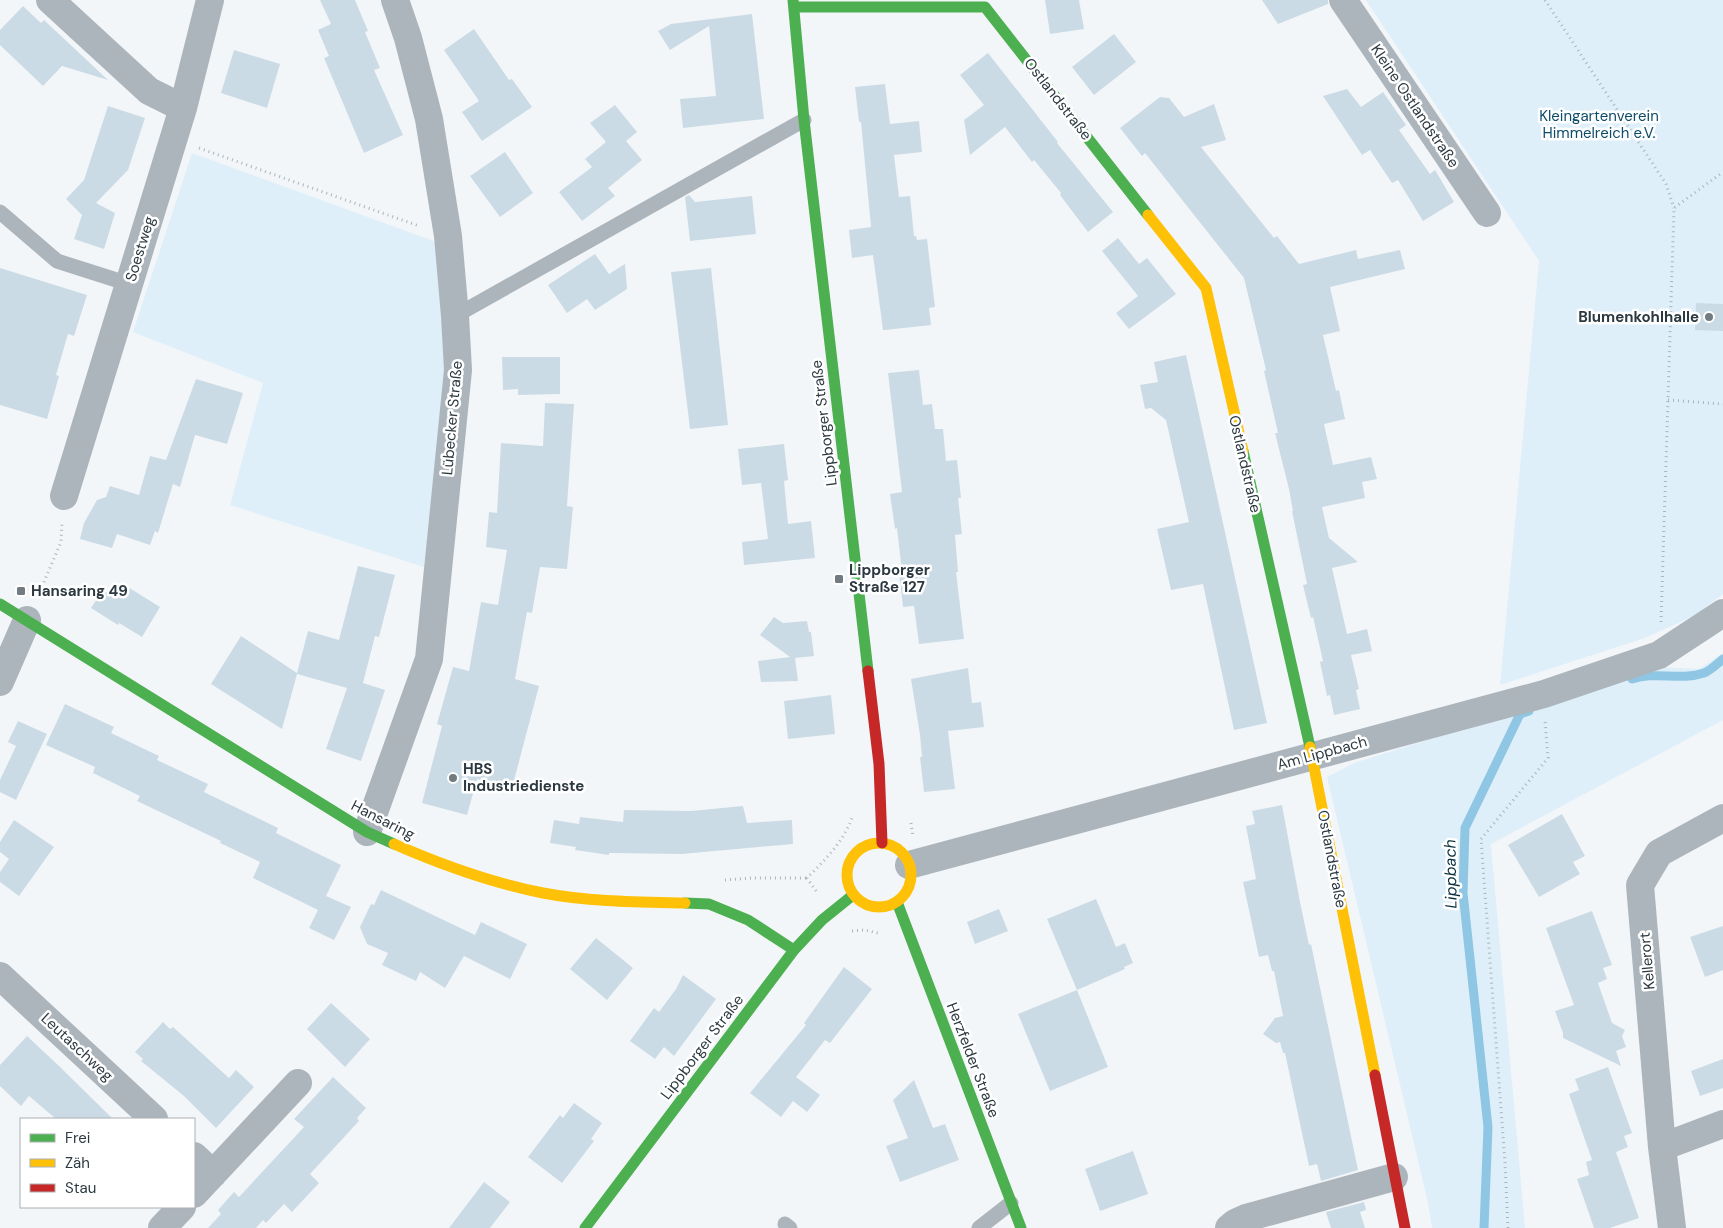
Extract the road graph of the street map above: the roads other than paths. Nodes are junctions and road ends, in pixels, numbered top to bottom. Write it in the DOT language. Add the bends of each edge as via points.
graph roads {
  1 [pos="50,0"];
  2 [pos="210,0"];
  3 [pos="395,0"];
  4 [pos="1343,0"];
  5 [pos="991,3"];
  6 [pos="793,4"];
  7 [pos="956,4"];
  8 [pos="183,108"];
  9 [pos="804,120"];
  10 [pos="0,212"];
  11 [pos="1487,213"];
  12 [pos="129,284"];
  13 [pos="455,316"];
  14 [pos="64,496"];
  15 [pos="0,604"];
  16 [pos="1723,613"];
  17 [pos="27,620"];
  18 [pos="0,682"];
  19 [pos="1312,756"];
  20 [pos="1723,818"];
  21 [pos="367,832"];
  22 [pos="882,843"];
  23 [pos="914,863"];
  24 [pos="853,895"];
  25 [pos="897,902"];
  26 [pos="794,950"];
  27 [pos="0,976"];
  28 [pos="298,1083"];
  29 [pos="153,1118"];
  30 [pos="1723,1124"];
  31 [pos="1662,1147"];
  32 [pos="203,1165"];
  33 [pos="1394,1177"];
  34 [pos="195,1191"];
  35 [pos="1011,1203"];
  36 [pos="181,1208"];
  37 [pos="162,1228"];
  38 [pos="585,1228"];
  39 [pos="979,1228"];
  40 [pos="1021,1228"];
  41 [pos="1229,1228"];
  42 [pos="1405,1228"];
  43 [pos="1672,1228"];
  1 -- 8 [label="street" via="149,91"];
  2 -- 8 [label="street, Soestweg"];
  3 -- 13 [label="street, Lübecker Straße" via="429,119 448,236"];
  4 -- 11 [label="street, Kleine Ostlandstraße"];
  5 -- 7 [label="street, Ostlandstraße"];
  5 -- 19 [label="street, Ostlandstraße" via="1206,288"];
  6 -- 7 [label="street, Ostlandstraße"];
  6 -- 9 [label="street, Lippborger Straße"];
  8 -- 12 [label="street, Soestweg"];
  9 -- 13 [label="lane"];
  9 -- 22 [label="street, Lippborger Straße" via="879,764"];
  10 -- 12 [label="lane" via="57,261"];
  12 -- 14 [label="street, Soestweg"];
  13 -- 21 [label="street, Lübecker Straße" via="458,370 429,659"];
  15 -- 17 [label="street, Hansaring"];
  16 -- 19 [label="street, Am Lippbach" via="1659,655 1544,694"];
  17 -- 18 [label="street"];
  17 -- 21 [label="street, Hansaring"];
  19 -- 23 [label="street, Am Lippbach"];
  19 -- 33 [label="street, Ostlandstraße"];
  20 -- 31 [label="street, Kellerort" via="1659,853 1640,884"];
  21 -- 26 [label="street, Hansaring" via="431,860 544,893 623,902 708,904 748,920"];
  22 -- 23 [label="street" via="899,850"];
  22 -- 24 [label="street" via="862,848 848,864 848,886"];
  23 -- 25 [label="street" via="910,886"];
  24 -- 25 [label="street" via="860,902 878,908"];
  24 -- 26 [label="street, Lippborger Straße" via="822,920"];
  25 -- 35 [label="street, Herzfelder Straße"];
  26 -- 38 [label="street, Lippborger Straße"];
  27 -- 29 [label="street, Leutaschweg"];
  28 -- 32 [label="street"];
  30 -- 31 [label="street"];
  31 -- 43 [label="street, Kellerort"];
  32 -- 34 [label="street"];
  33 -- 41 [label="street" via="1246,1218"];
  33 -- 42 [label="street, Ostlandstraße"];
  35 -- 39 [label="lane"];
  35 -- 40 [label="street, Herzfelder Straße"];
  36 -- 37 [label="street"];
}
